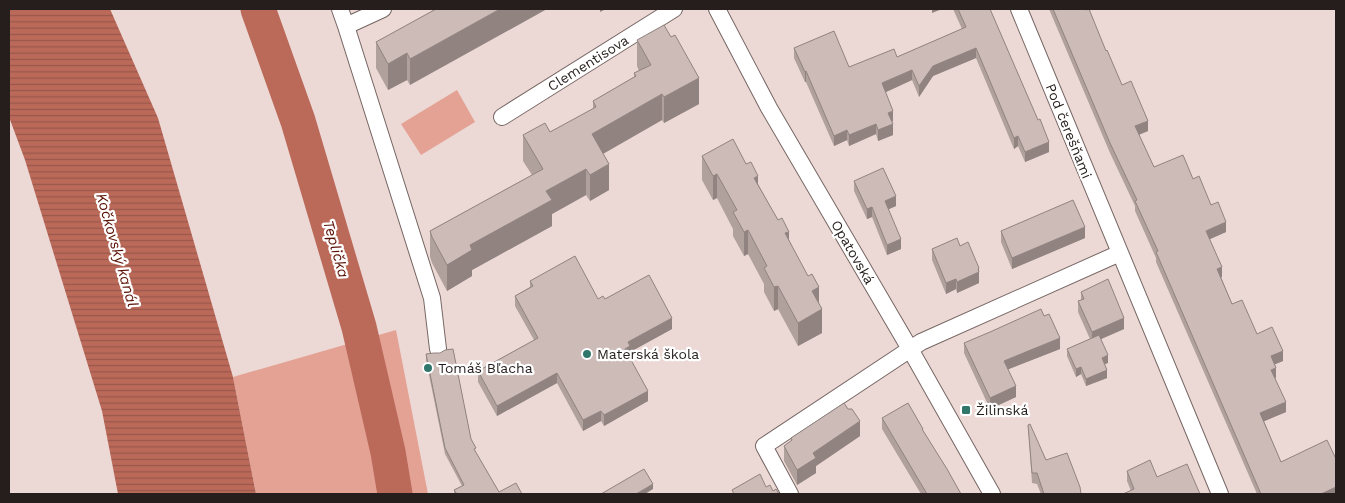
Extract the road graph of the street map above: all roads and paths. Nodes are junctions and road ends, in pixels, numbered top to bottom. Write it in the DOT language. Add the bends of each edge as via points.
graph roads {
  1 [pos="340,9"];
  2 [pos="382,9"];
  3 [pos="674,9"];
  4 [pos="717,9"];
  5 [pos="1019,9"];
  6 [pos="346,26"];
  7 [pos="502,117"];
  8 [pos="1120,253"];
  9 [pos="438,349"];
  10 [pos="910,349"];
  11 [pos="790,494"];
  12 [pos="992,494"];
  13 [pos="1220,494"];
  1 -- 6 [label="street"];
  2 -- 6 [label="street"];
  3 -- 7 [label="street, Clementisova"];
  4 -- 10 [label="street, Opatovská" via="760,91"];
  5 -- 8 [label="street, Pod čerešňami"];
  6 -- 9 [label="street" via="432,298"];
  8 -- 10 [label="street"];
  8 -- 13 [label="street, Pod čerešňami"];
  10 -- 11 [label="street" via="764,446"];
  10 -- 12 [label="street, Opatovská"];
}
